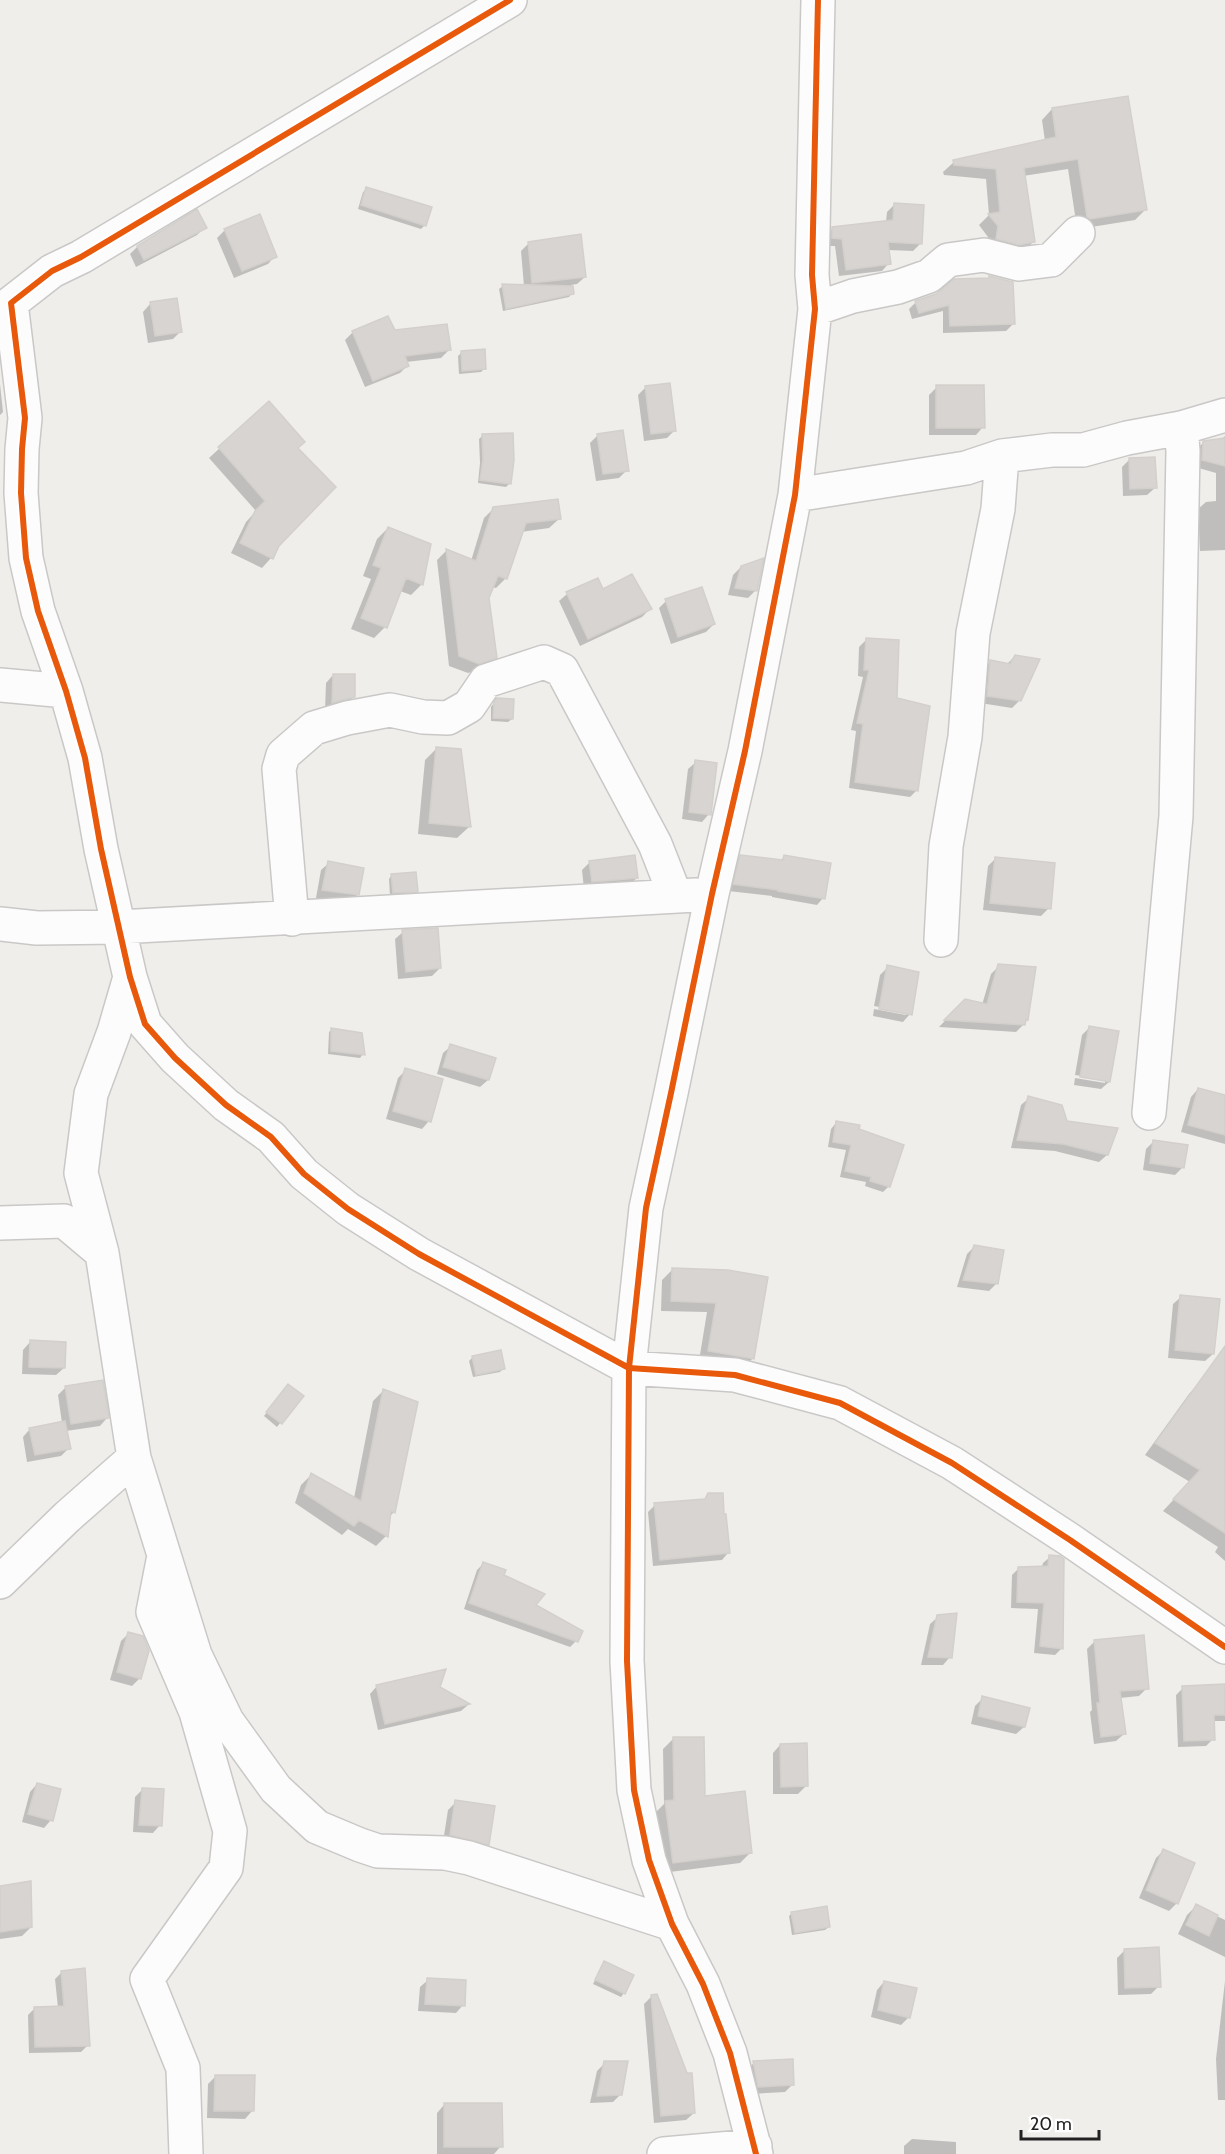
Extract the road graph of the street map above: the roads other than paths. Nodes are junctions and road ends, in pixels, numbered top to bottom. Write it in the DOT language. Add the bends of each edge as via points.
graph roads {
  1 [pos="510,0"];
  2 [pos="818,0"];
  3 [pos="1078,233"];
  4 [pos="815,309"];
  5 [pos="1225,415"];
  6 [pos="1181,428"];
  7 [pos="1002,456"];
  8 [pos="795,495"];
  9 [pos="0,685"];
  10 [pos="66,691"];
  11 [pos="712,894"];
  12 [pos="675,895"];
  13 [pos="292,918"];
  14 [pos="0,924"];
  15 [pos="119,927"];
  16 [pos="941,940"];
  17 [pos="130,977"];
  18 [pos="1149,1113"];
  19 [pos="0,1223"];
  20 [pos="102,1253"];
  21 [pos="629,1368"];
  22 [pos="134,1458"];
  23 [pos="164,1556"];
  24 [pos="0,1582"];
  25 [pos="1225,1647"];
  26 [pos="672,1924"];
  27 [pos="755,2150"];
  28 [pos="186,2154"];
  29 [pos="664,2154"];
  1 -- 10 [label="street" via="52,271 11,303 25,418 21,493 26,558 38,611"];
  2 -- 4 [label="street"];
  3 -- 4 [label="street" via="1051,260 1019,264 984,255 948,260 929,276"];
  4 -- 8 [label="street"];
  5 -- 6 [label="street"];
  6 -- 7 [label="street" via="1083,450"];
  6 -- 18 [label="street" via="1176,816"];
  7 -- 8 [label="street" via="966,468"];
  7 -- 16 [label="street" via="998,509 973,633 965,736 946,846"];
  8 -- 11 [label="street" via="745,751"];
  9 -- 10 [label="street"];
  10 -- 15 [label="street" via="85,758"];
  11 -- 12 [label="street"];
  11 -- 21 [label="street" via="646,1208"];
  12 -- 13 [label="street"];
  12 -- 13 [label="street" via="655,844 562,670 544,662 486,681 469,706 448,718 390,710 347,718 314,728 283,755 279,769"];
  13 -- 15 [label="street"];
  14 -- 15 [label="street" via="37,928"];
  15 -- 17 [label="street"];
  17 -- 20 [label="street" via="91,1094 81,1173"];
  17 -- 21 [label="street" via="145,1024 175,1059 226,1105 271,1137 321,1188 419,1254"];
  19 -- 20 [label="street" via="64,1221"];
  20 -- 22 [label="street"];
  21 -- 25 [label="street" via="735,1376 840,1402 952,1463"];
  21 -- 26 [label="street" via="627,1661 634,1790 650,1860"];
  22 -- 23 [label="street"];
  22 -- 24 [label="street"];
  23 -- 26 [label="street" via="195,1655 227,1721 276,1789 318,1827 378,1851 445,1853 469,1858"];
  23 -- 28 [label="street" via="153,1612 196,1712 230,1831 226,1868 147,1979 183,2068"];
  26 -- 27 [label="street" via="703,1984 730,2053"];
  27 -- 29 [label="street"];
}
